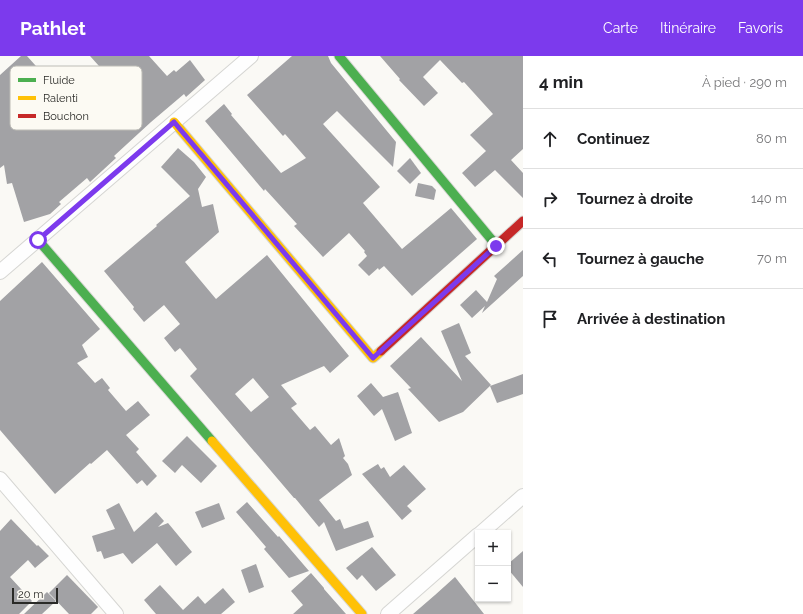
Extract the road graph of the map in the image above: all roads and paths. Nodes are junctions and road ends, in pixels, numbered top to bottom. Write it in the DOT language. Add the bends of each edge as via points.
graph roads {
  1 [pos="251,56"];
  2 [pos="339,56"];
  3 [pos="174,122"];
  4 [pos="523,221"];
  5 [pos="38,240"];
  6 [pos="496,246"];
  7 [pos="0,272"];
  8 [pos="0,479"];
  9 [pos="523,496"];
  10 [pos="484,530"];
  11 [pos="475,538"];
  12 [pos="116,614"];
  13 [pos="362,614"];
  14 [pos="388,614"];
  1 -- 3 [label="street"];
  2 -- 6 [label="street"];
  3 -- 5 [label="street"];
  3 -- 6 [label="street" via="373,358"];
  4 -- 6 [label="street"];
  5 -- 7 [label="street"];
  5 -- 13 [label="street"];
  8 -- 12 [label="street"];
  9 -- 10 [label="street"];
  11 -- 14 [label="street"];
}
